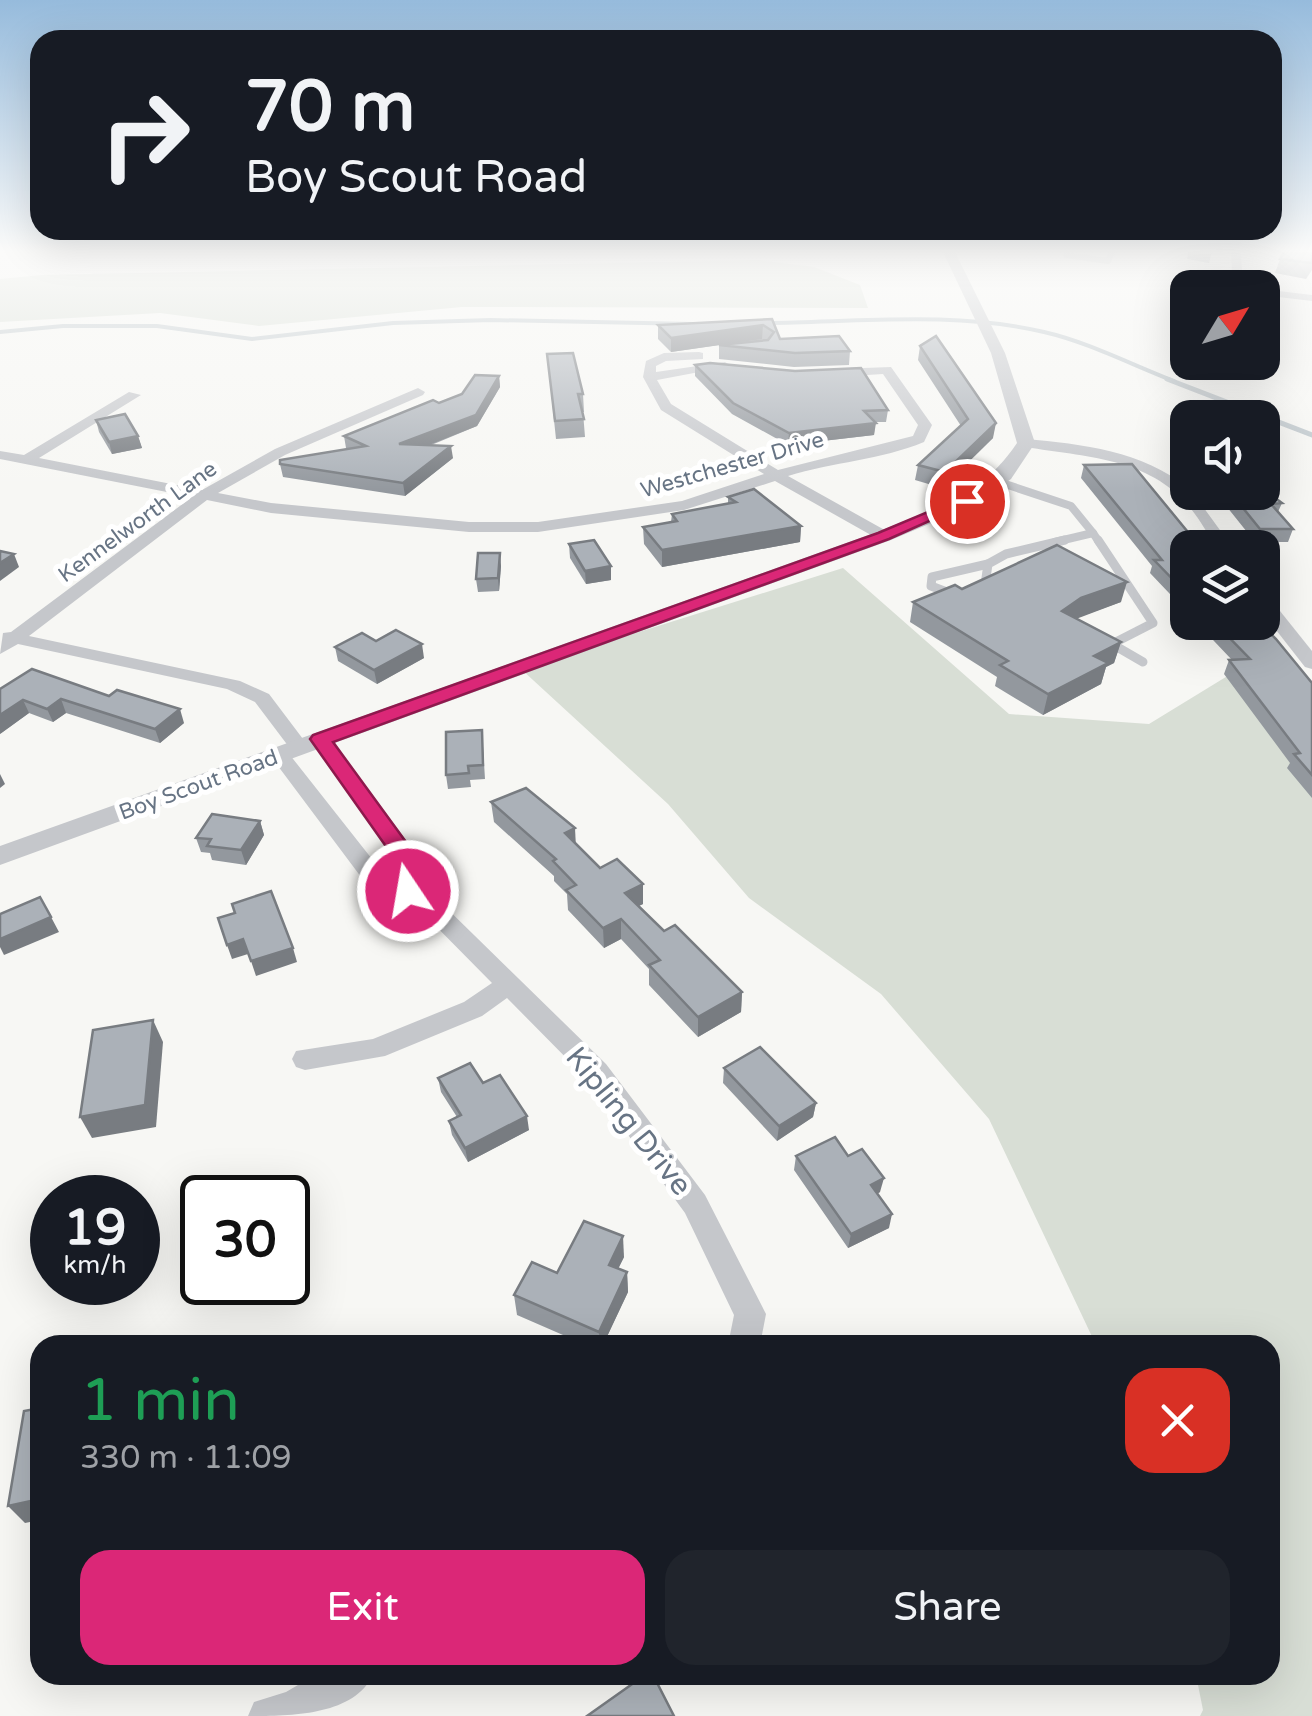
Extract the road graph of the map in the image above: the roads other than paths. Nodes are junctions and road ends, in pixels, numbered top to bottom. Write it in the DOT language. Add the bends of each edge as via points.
graph roads {
  1 [pos="988,332"];
  2 [pos="729,356"];
  3 [pos="743,368"];
  4 [pos="813,375"];
  5 [pos="649,377"];
  6 [pos="418,392"];
  7 [pos="134,395"];
  8 [pos="1026,442"];
  9 [pos="0,455"];
  10 [pos="26,460"];
  11 [pos="776,476"];
  12 [pos="996,481"];
  13 [pos="206,494"];
  14 [pos="1212,530"];
  15 [pos="1093,533"];
  16 [pos="884,536"];
  17 [pos="988,564"];
  18 [pos="1280,622"];
  19 [pos="1096,635"];
  20 [pos="5,641"];
  21 [pos="1112,644"];
  22 [pos="1143,662"];
  23 [pos="1312,662"];
  24 [pos="300,747"];
  25 [pos="0,856"];
  26 [pos="408,891"];
  27 [pos="508,985"];
  28 [pos="305,1059"];
  29 [pos="746,1335"];
  30 [pos="337,1685"];
  31 [pos="268,1716"];
  1 -- 8 [label="street"];
  2 -- 5 [label="street" via="664,357 650,364"];
  3 -- 5 [label="street" via="710,366"];
  4 -- 11 [label="street, Westchester Drive" via="887,370 925,425 919,438 900,447"];
  5 -- 11 [label="street" via="666,406"];
  6 -- 13 [label="street, Kennelworth Lane" via="280,452"];
  7 -- 10 [label="street"];
  8 -- 12 [label="street, Boy Scout Road"];
  8 -- 14 [label="street" via="1078,448 1147,469 1188,495"];
  9 -- 10 [label="street, Westchester Drive"];
  10 -- 13 [label="street, Westchester Drive"];
  11 -- 13 [label="street, Westchester Drive" via="684,506 538,527 290,510"];
  11 -- 16 [label="street"];
  12 -- 15 [label="lane" via="1071,506"];
  12 -- 16 [label="street, Boy Scout Road" via="967,501"];
  13 -- 20 [label="street, Kennelworth Lane"];
  15 -- 17 [label="lane"];
  15 -- 21 [label="lane" via="1152,623"];
  16 -- 24 [label="street, Boy Scout Road"];
  17 -- 17 [label="lane" via="985,585 969,592 930,586 932,577"];
  18 -- 23 [label="street"];
  19 -- 21 [label="lane"];
  20 -- 24 [label="street, Kipling Drive" via="233,685 262,698"];
  21 -- 22 [label="lane"];
  24 -- 25 [label="street, Boy Scout Road"];
  24 -- 26 [label="street, Kipling Drive" via="375,879"];
  24 -- 26 [label="street, Kipling Drive" via="414,868"];
  26 -- 27 [label="street, Kipling Drive"];
  27 -- 28 [label="street" via="473,1008 376,1048"];
  27 -- 29 [label="street, Kipling Drive" via="598,1072 696,1204 750,1314"];
  30 -- 31 [label="street"];
}
